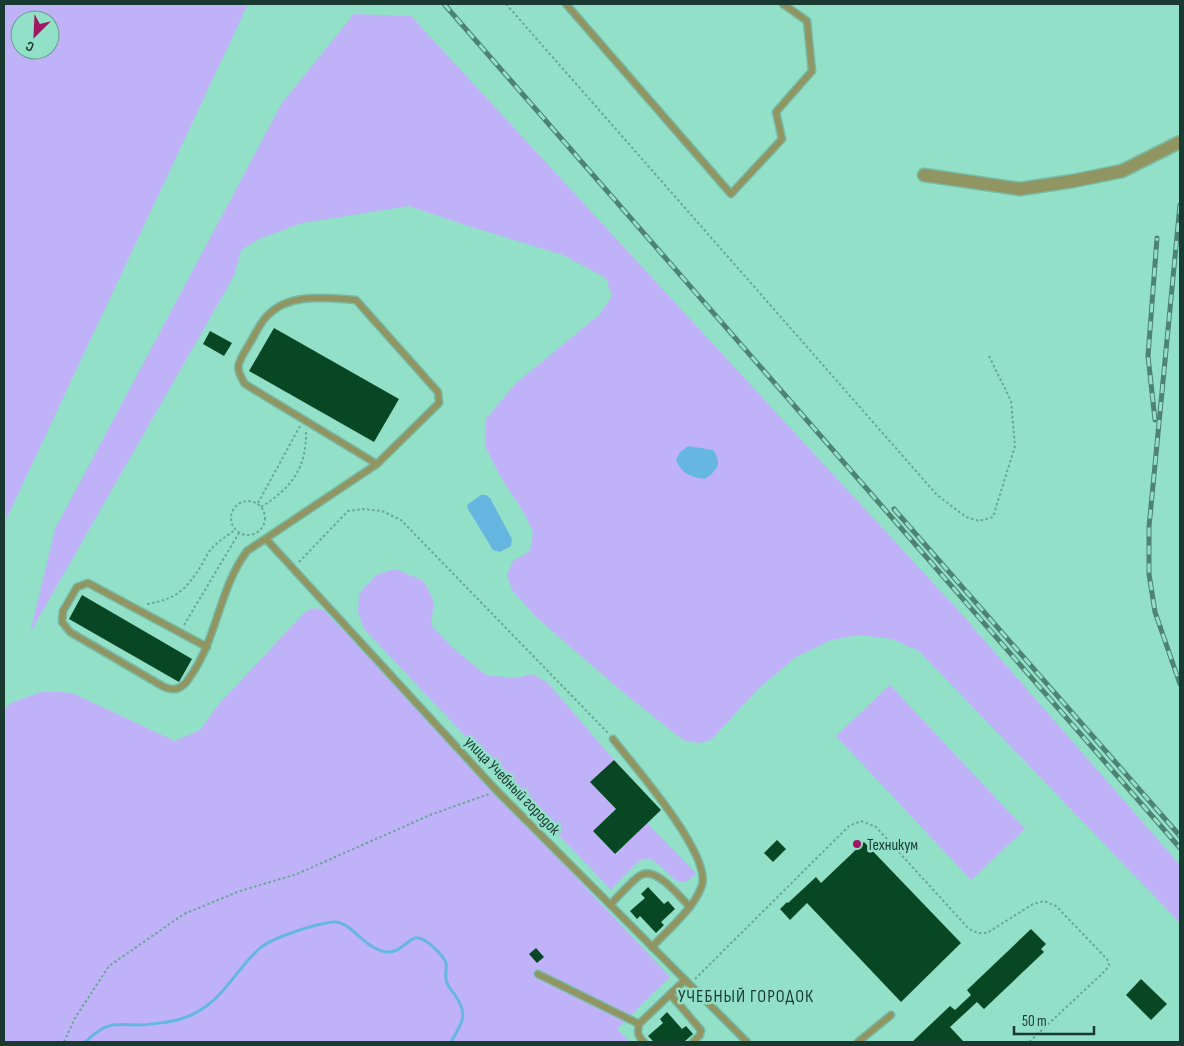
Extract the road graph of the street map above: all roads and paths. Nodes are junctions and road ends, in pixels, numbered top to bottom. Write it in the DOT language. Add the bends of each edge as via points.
graph roads {
  1 [pos="506,4"];
  2 [pos="566,4"];
  3 [pos="783,4"];
  4 [pos="1180,142"];
  5 [pos="924,175"];
  6 [pos="989,356"];
  7 [pos="304,420"];
  8 [pos="376,464"];
  9 [pos="257,504"];
  10 [pos="261,507"];
  11 [pos="235,530"];
  12 [pos="240,534"];
  13 [pos="266,539"];
  14 [pos="293,568"];
  15 [pos="133,607"];
  16 [pos="180,632"];
  17 [pos="207,647"];
  18 [pos="613,738"];
  19 [pos="497,791"];
  20 [pos="610,905"];
  21 [pos="690,907"];
  22 [pos="652,947"];
  23 [pos="538,974"];
  24 [pos="688,982"];
  25 [pos="670,994"];
  26 [pos="891,1015"];
  27 [pos="639,1024"];
  28 [pos="64,1042"];
  29 [pos="644,1042"];
  30 [pos="693,1042"];
  31 [pos="747,1042"];
  32 [pos="858,1042"];
  33 [pos="1029,1042"];
  1 -- 6 [label="path" via="937,495 966,517 979,521 993,517 1015,446 1011,401"];
  2 -- 3 [label="lane" via="731,194 782,139 776,112 812,71 807,21"];
  4 -- 5 [label="street" via="1122,171 1020,189"];
  7 -- 8 [label="lane"];
  7 -- 8 [label="lane" via="245,384 238,374 238,363 266,316 281,305 317,298 356,300 438,392 439,402"];
  7 -- 9 [label="path"];
  7 -- 10 [label="path" via="306,444 299,471 285,488"];
  8 -- 13 [label="lane"];
  9 -- 10 [label="path"];
  9 -- 11 [label="path" via="246,501 236,505 231,520"];
  10 -- 12 [label="path" via="265,520 261,529 254,535"];
  11 -- 12 [label="path"];
  11 -- 15 [label="path" via="210,551 177,595"];
  12 -- 16 [label="path"];
  13 -- 14 [label="lane, улица Учебный городок"];
  13 -- 17 [label="lane" via="247,551 238,563"];
  14 -- 18 [label="path" via="348,511 382,510 400,520"];
  14 -- 19 [label="lane, улица Учебный городок"];
  15 -- 16 [label="lane"];
  15 -- 17 [label="lane" via="88,583 77,587 63,611 62,622 70,632 174,690 183,686"];
  16 -- 17 [label="lane"];
  18 -- 21 [label="lane" via="679,824 698,859 703,872 702,886"];
  19 -- 20 [label="lane, улица Учебный городок"];
  19 -- 28 [label="path" via="430,816 297,874 240,891 184,914 109,966 75,1018"];
  20 -- 21 [label="lane" via="641,875 649,872 658,876"];
  20 -- 22 [label="lane, улица Учебный городок"];
  21 -- 22 [label="lane"];
  22 -- 24 [label="lane, улица Учебный городок"];
  23 -- 27 [label="lane"];
  24 -- 25 [label="lane"];
  24 -- 31 [label="lane, улица Учебный городок"];
  24 -- 33 [label="path" via="849,826 861,821 876,827 969,929 987,933 1033,904 1044,901 1056,906 1107,959 1109,965 1106,970"];
  25 -- 27 [label="lane"];
  25 -- 30 [label="lane" via="701,1030"];
  26 -- 32 [label="lane"];
  27 -- 29 [label="lane" via="638,1037"];
}
